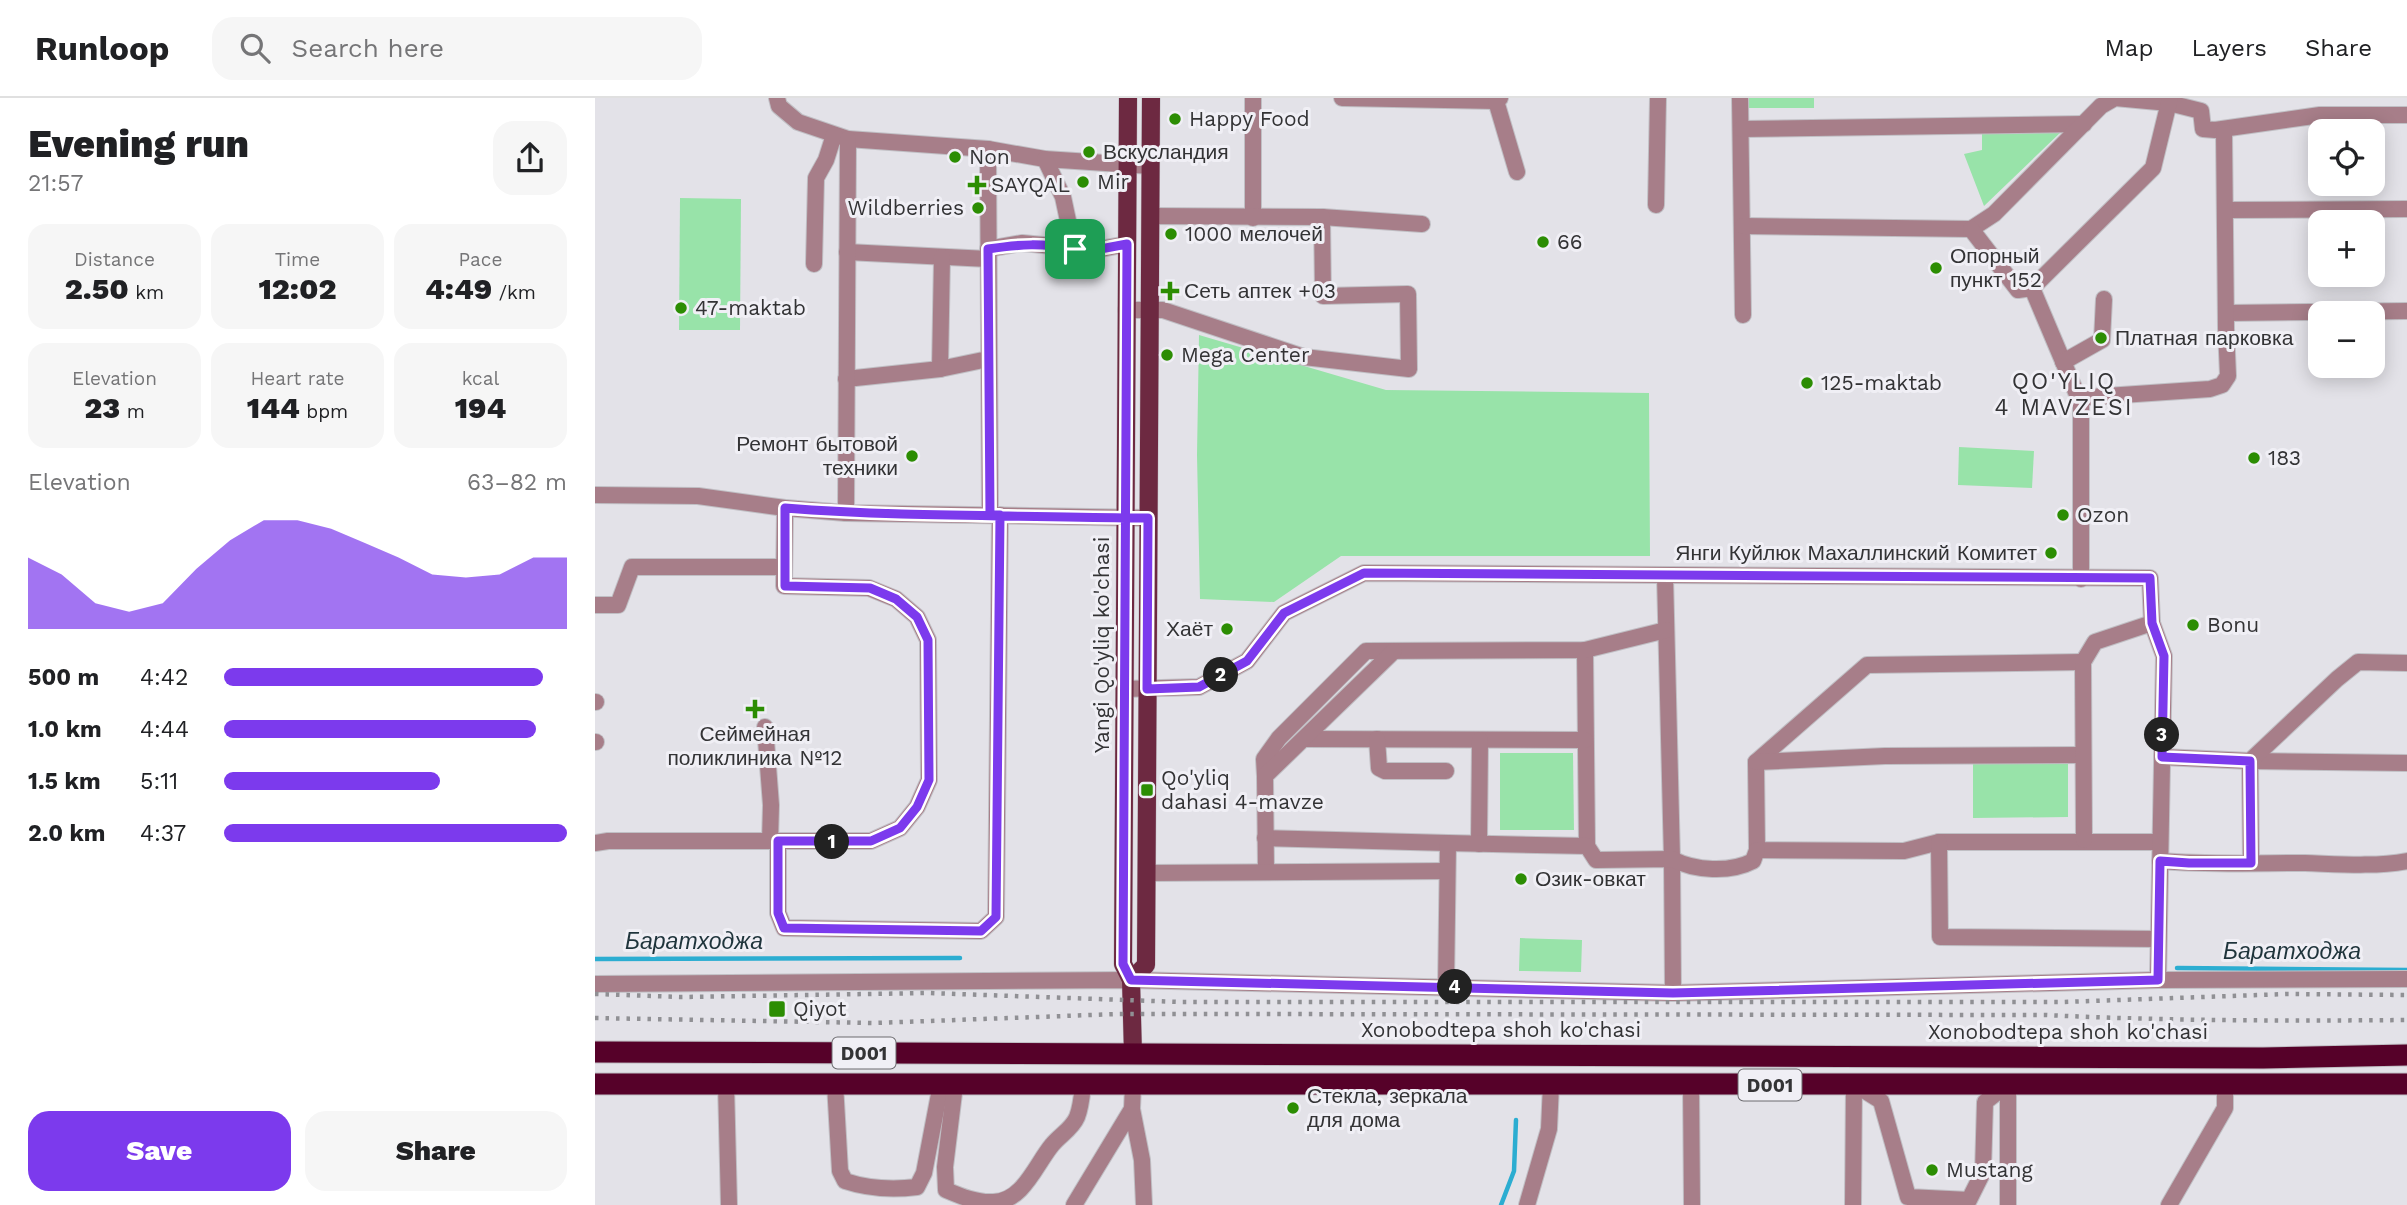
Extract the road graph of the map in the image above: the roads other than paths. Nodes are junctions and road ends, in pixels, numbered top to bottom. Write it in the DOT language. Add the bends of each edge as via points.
graph roads {
  1 [pos="778,98"];
  2 [pos="1128,98"];
  3 [pos="1151,98"];
  4 [pos="1253,98"];
  5 [pos="1342,98"];
  6 [pos="1658,98"];
  7 [pos="1740,98"];
  8 [pos="1498,100"];
  9 [pos="2169,101"];
  10 [pos="2101,102"];
  11 [pos="2407,115"];
  12 [pos="2084,124"];
  13 [pos="1741,130"];
  14 [pos="2224,131"];
  15 [pos="841,137"];
  16 [pos="988,149"];
  17 [pos="1045,159"];
  18 [pos="1127,165"];
  19 [pos="1151,166"];
  20 [pos="1517,172"];
  21 [pos="1655,205"];
  22 [pos="2407,209"];
  23 [pos="2225,210"];
  24 [pos="1150,216"];
  25 [pos="1322,217"];
  26 [pos="1253,218"];
  27 [pos="1422,224"];
  28 [pos="1743,226"];
  29 [pos="1971,229"];
  30 [pos="1127,244"];
  31 [pos="1075,249"];
  32 [pos="847,252"];
  33 [pos="988,254"];
  34 [pos="942,257"];
  35 [pos="814,264"];
  36 [pos="2032,288"];
  37 [pos="2104,299"];
  38 [pos="1126,310"];
  39 [pos="1150,310"];
  40 [pos="2407,311"];
  41 [pos="2226,313"];
  42 [pos="1743,315"];
  43 [pos="988,359"];
  44 [pos="2063,362"];
  45 [pos="940,369"];
  46 [pos="846,379"];
  47 [pos="2077,398"];
  48 [pos="595,495"];
  49 [pos="785,508"];
  50 [pos="846,513"];
  51 [pos="995,515"];
  52 [pos="1125,518"];
  53 [pos="1148,518"];
  54 [pos="783,567"];
  55 [pos="1665,576"];
  56 [pos="2081,579"];
  57 [pos="595,605"];
  58 [pos="2152,623"];
  59 [pos="1666,630"];
  60 [pos="1585,650"];
  61 [pos="1394,651"];
  62 [pos="2083,662"];
  63 [pos="2407,663"];
  64 [pos="1124,689"];
  65 [pos="1147,689"];
  66 [pos="765,727"];
  67 [pos="1305,738"];
  68 [pos="1377,739"];
  69 [pos="1480,740"];
  70 [pos="1585,740"];
  71 [pos="2083,755"];
  72 [pos="2162,757"];
  73 [pos="2250,761"];
  74 [pos="1756,762"];
  75 [pos="2407,763"];
  76 [pos="1446,771"];
  77 [pos="1265,776"];
  78 [pos="1265,838"];
  79 [pos="2084,840"];
  80 [pos="774,841"];
  81 [pos="1939,842"];
  82 [pos="2160,842"];
  83 [pos="1448,843"];
  84 [pos="595,844"];
  85 [pos="1479,844"];
  86 [pos="1587,846"];
  87 [pos="1757,850"];
  88 [pos="1672,859"];
  89 [pos="2160,861"];
  90 [pos="2407,861"];
  91 [pos="2251,863"];
  92 [pos="1447,871"];
  93 [pos="1266,872"];
  94 [pos="1146,873"];
  95 [pos="2158,939"];
  96 [pos="2158,969"];
  97 [pos="2407,979"];
  98 [pos="1131,980"];
  99 [pos="595,984"];
  100 [pos="1446,987"];
  101 [pos="1673,993"];
  102 [pos="595,1052"];
  103 [pos="1133,1054"];
  104 [pos="2407,1055"];
  105 [pos="595,1084"];
  106 [pos="726,1084"];
  107 [pos="835,1084"];
  108 [pos="1854,1084"];
  109 [pos="2008,1084"];
  110 [pos="2225,1084"];
  111 [pos="2407,1084"];
  112 [pos="948,1085"];
  113 [pos="1083,1085"];
  114 [pos="1132,1085"];
  115 [pos="1551,1085"];
  116 [pos="1691,1085"];
  117 [pos="1132,1109"];
  118 [pos="729,1205"];
  119 [pos="1075,1205"];
  120 [pos="1144,1205"];
  121 [pos="1527,1205"];
  122 [pos="1692,1205"];
  123 [pos="1853,1205"];
  124 [pos="2008,1205"];
  125 [pos="2169,1205"];
  1 -- 15 [label="street" via="779,107 798,122"];
  2 -- 18 [label="main road, Yangi Qo'yliq ko'chasi"];
  3 -- 19 [label="main road, Yangi Qo'yliq ko'chasi"];
  4 -- 26 [label="street"];
  5 -- 8 [label="street"];
  6 -- 21 [label="street"];
  7 -- 13 [label="street"];
  8 -- 20 [label="street"];
  9 -- 10 [label="street" via="2115,98"];
  9 -- 14 [label="street" via="2201,111 2203,129"];
  9 -- 36 [label="street" via="2153,168"];
  10 -- 12 [label="street"];
  11 -- 14 [label="street" via="2321,115"];
  12 -- 13 [label="street"];
  12 -- 29 [label="street" via="1994,214"];
  13 -- 28 [label="street"];
  14 -- 23 [label="street"];
  15 -- 16 [label="street"];
  15 -- 32 [label="street"];
  15 -- 35 [label="street" via="816,178"];
  16 -- 17 [label="street"];
  16 -- 33 [label="street"];
  17 -- 18 [label="street"];
  17 -- 31 [label="street" via="1063,197"];
  18 -- 19 [label="street"];
  18 -- 30 [label="main road, Yangi Qo'yliq ko'chasi"];
  19 -- 24 [label="main road, Yangi Qo'yliq ko'chasi"];
  22 -- 23 [label="street"];
  23 -- 41 [label="street"];
  24 -- 26 [label="street"];
  24 -- 39 [label="main road, Yangi Qo'yliq ko'chasi"];
  25 -- 26 [label="street"];
  25 -- 27 [label="street"];
  25 -- 39 [label="street" via="1323,296 1408,294 1409,369 1304,356 1163,310"];
  28 -- 29 [label="street"];
  28 -- 42 [label="street"];
  29 -- 36 [label="street" via="2018,290"];
  30 -- 31 [label="street"];
  30 -- 38 [label="main road, Yangi Qo'yliq ko'chasi"];
  31 -- 33 [label="street" via="1022,243"];
  32 -- 34 [label="street"];
  32 -- 46 [label="street"];
  33 -- 34 [label="street"];
  33 -- 43 [label="street"];
  34 -- 45 [label="street"];
  36 -- 44 [label="street"];
  37 -- 44 [label="street" via="2102,340"];
  38 -- 39 [label="street"];
  38 -- 52 [label="main road, Yangi Qo'yliq ko'chasi"];
  39 -- 53 [label="main road, Yangi Qo'yliq ko'chasi"];
  40 -- 41 [label="street"];
  41 -- 47 [label="street" via="2228,376 2222,384 2210,389"];
  43 -- 45 [label="street"];
  43 -- 51 [label="street"];
  44 -- 47 [label="street"];
  45 -- 46 [label="street"];
  46 -- 50 [label="street"];
  47 -- 56 [label="street" via="2081,404"];
  48 -- 49 [label="street" via="698,496"];
  49 -- 50 [label="street"];
  49 -- 54 [label="street"];
  50 -- 51 [label="street"];
  51 -- 52 [label="street"];
  51 -- 80 [label="street" via="996,917 981,931 784,928 778,913"];
  52 -- 53 [label="street"];
  52 -- 64 [label="main road, Yangi Qo'yliq ko'chasi"];
  53 -- 65 [label="main road, Yangi Qo'yliq ko'chasi"];
  54 -- 57 [label="street" via="632,567 618,605"];
  54 -- 80 [label="street" via="785,586 870,588 896,599 917,617 928,640 929,780 917,807 900,828 871,841"];
  55 -- 56 [label="street"];
  55 -- 59 [label="street"];
  55 -- 65 [label="street" via="1364,573 1284,613 1247,661 1199,687"];
  56 -- 58 [label="street" via="2150,578"];
  58 -- 62 [label="street" via="2095,642"];
  58 -- 72 [label="street" via="2164,656"];
  59 -- 60 [label="street"];
  59 -- 88 [label="street"];
  60 -- 61 [label="street"];
  60 -- 70 [label="street"];
  61 -- 67 [label="street"];
  61 -- 77 [label="street" via="1366,651 1342,672 1279,737 1264,759"];
  62 -- 71 [label="street"];
  62 -- 74 [label="street" via="1867,665"];
  63 -- 73 [label="street" via="2358,662"];
  64 -- 65 [label="street"];
  64 -- 98 [label="main road, Yangi Qo'yliq ko'chasi" via="1123,964"];
  65 -- 94 [label="main road, Yangi Qo'yliq ko'chasi"];
  66 -- 80 [label="street"];
  67 -- 68 [label="street"];
  67 -- 77 [label="street"];
  68 -- 69 [label="street"];
  68 -- 76 [label="street" via="1379,768 1385,771"];
  69 -- 70 [label="street"];
  69 -- 85 [label="street"];
  70 -- 86 [label="street"];
  71 -- 74 [label="street"];
  71 -- 79 [label="street"];
  72 -- 73 [label="street"];
  72 -- 82 [label="street"];
  73 -- 75 [label="street"];
  73 -- 91 [label="street"];
  74 -- 87 [label="street"];
  77 -- 78 [label="street"];
  78 -- 83 [label="street"];
  78 -- 93 [label="street"];
  79 -- 81 [label="street"];
  79 -- 82 [label="street"];
  80 -- 84 [label="street"];
  81 -- 87 [label="street" via="1904,851"];
  81 -- 95 [label="street" via="1940,937"];
  82 -- 89 [label="street"];
  83 -- 85 [label="street"];
  83 -- 92 [label="street"];
  85 -- 86 [label="street"];
  86 -- 88 [label="street" via="1595,860"];
  87 -- 88 [label="street" via="1753,861 1734,868 1700,868"];
  88 -- 101 [label="street"];
  89 -- 91 [label="street"];
  89 -- 95 [label="street"];
  90 -- 91 [label="street"];
  92 -- 93 [label="street"];
  92 -- 100 [label="street"];
  93 -- 94 [label="street"];
  94 -- 98 [label="main road, Yangi Qo'yliq ko'chasi" via="1146,965"];
  95 -- 96 [label="street"];
  96 -- 97 [label="street"];
  96 -- 101 [label="street"];
  98 -- 99 [label="street"];
  98 -- 100 [label="street"];
  98 -- 103 [label="main road, Yangi Qo'yliq ko'chasi"];
  100 -- 101 [label="street"];
  102 -- 103 [label="highway, Xonobodtepa shoh ko'chasi / D001"];
  103 -- 104 [label="highway, Xonobodtepa shoh ko'chasi / D001"];
  103 -- 114 [label="highway"];
  105 -- 106 [label="highway, D001"];
  106 -- 107 [label="highway, D001"];
  106 -- 118 [label="street"];
  107 -- 112 [label="highway, D001"];
  107 -- 112 [label="street" via="845,1181 865,1188 897,1189 917,1187 924,1173"];
  108 -- 109 [label="highway, D001"];
  108 -- 109 [label="street" via="1881,1101 1908,1197 1969,1200 1983,1172 1985,1102"];
  108 -- 116 [label="highway, D001"];
  108 -- 123 [label="street"];
  109 -- 110 [label="highway, D001"];
  109 -- 124 [label="street"];
  110 -- 111 [label="highway, D001"];
  110 -- 125 [label="street" via="2225,1108"];
  112 -- 113 [label="highway, D001"];
  112 -- 113 [label="street" via="946,1190 995,1203 1035,1175 1043,1156 1076,1117"];
  113 -- 114 [label="highway, D001"];
  114 -- 115 [label="highway, D001"];
  114 -- 117 [label="street"];
  115 -- 116 [label="highway, D001"];
  115 -- 121 [label="street" via="1549,1129"];
  116 -- 122 [label="street"];
  117 -- 119 [label="street"];
  117 -- 120 [label="street" via="1142,1160"];
}
